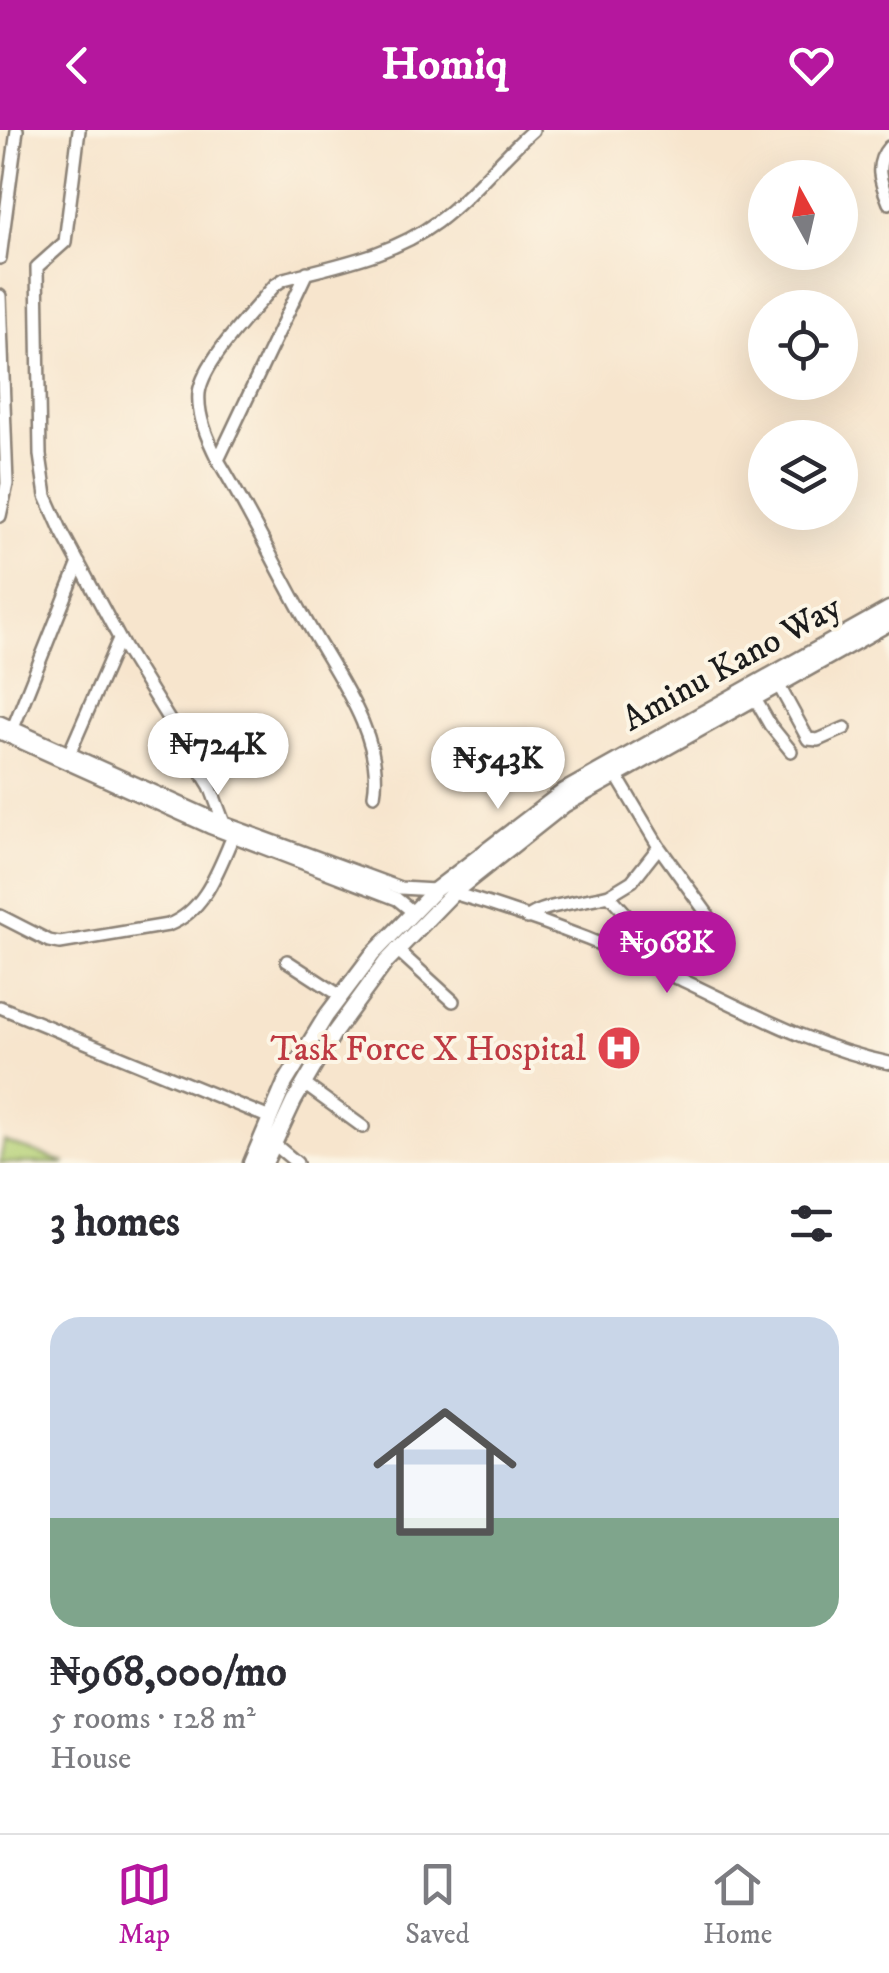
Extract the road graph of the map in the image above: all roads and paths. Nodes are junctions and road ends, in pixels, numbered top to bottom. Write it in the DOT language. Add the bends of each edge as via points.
graph roads {
  1 [pos="17,130"];
  2 [pos="79,130"];
  3 [pos="533,130"];
  4 [pos="889,147"];
  5 [pos="889,204"];
  6 [pos="0,258"];
  7 [pos="307,272"];
  8 [pos="0,296"];
  9 [pos="2,436"];
  10 [pos="218,460"];
  11 [pos="0,513"];
  12 [pos="79,563"];
  13 [pos="889,609"];
  14 [pos="889,623"];
  15 [pos="120,639"];
  16 [pos="778,684"];
  17 [pos="754,698"];
  18 [pos="717,711"];
  19 [pos="0,722"];
  20 [pos="13,728"];
  21 [pos="844,728"];
  22 [pos="0,733"];
  23 [pos="791,751"];
  24 [pos="70,754"];
  25 [pos="616,775"];
  26 [pos="374,795"];
  27 [pos="224,823"];
  28 [pos="233,836"];
  29 [pos="659,846"];
  30 [pos="435,890"];
  31 [pos="453,894"];
  32 [pos="610,894"];
  33 [pos="413,912"];
  34 [pos="708,915"];
  35 [pos="0,916"];
  36 [pos="527,918"];
  37 [pos="681,925"];
  38 [pos="638,927"];
  39 [pos="396,949"];
  40 [pos="286,962"];
  41 [pos="676,978"];
  42 [pos="341,996"];
  43 [pos="454,1002"];
  44 [pos="0,1007"];
  45 [pos="889,1063"];
  46 [pos="296,1065"];
  47 [pos="307,1079"];
  48 [pos="270,1118"];
  49 [pos="362,1127"];
  50 [pos="273,1142"];
  51 [pos="250,1163"];
  52 [pos="265,1163"];
  53 [pos="297,1163"];
  1 -- 6 [label="street"];
  2 -- 12 [label="street" via="67,237 37,266 40,455 51,510"];
  3 -- 7 [label="street" via="440,221 380,252"];
  4 -- 5 [label="street" via="878,170"];
  7 -- 10 [label="street"];
  7 -- 10 [label="street" via="275,285 202,383 206,436"];
  8 -- 9 [label="street"];
  9 -- 11 [label="street" via="7,484"];
  10 -- 26 [label="street" via="357,708 372,756"];
  12 -- 15 [label="street"];
  12 -- 20 [label="street"];
  13 -- 18 [label="main road, Aminu Kano Way"];
  14 -- 16 [label="main road, Aminu Kano Way"];
  15 -- 24 [label="street"];
  15 -- 27 [label="street" via="210,786"];
  16 -- 17 [label="main road, Aminu Kano Way"];
  16 -- 21 [label="street" via="808,739"];
  17 -- 18 [label="main road, Aminu Kano Way"];
  17 -- 23 [label="street"];
  18 -- 25 [label="main road, Aminu Kano Way"];
  18 -- 30 [label="main road, Aminu Kano Way" via="564,791"];
  19 -- 20 [label="street"];
  20 -- 24 [label="street"];
  22 -- 28 [label="street"];
  24 -- 27 [label="street"];
  25 -- 29 [label="street"];
  25 -- 31 [label="main road, Aminu Kano Way" via="545,819"];
  27 -- 30 [label="street" via="400,888"];
  28 -- 33 [label="street" via="397,898"];
  28 -- 35 [label="street" via="198,904 168,925 60,943"];
  29 -- 32 [label="street" via="632,880"];
  29 -- 34 [label="street"];
  30 -- 33 [label="main road, Aminu Kano Way"];
  31 -- 36 [label="street"];
  31 -- 39 [label="main road, Aminu Kano Way"];
  32 -- 36 [label="street" via="538,909"];
  32 -- 38 [label="street"];
  33 -- 42 [label="main road, Aminu Kano Way"];
  36 -- 41 [label="street"];
  37 -- 41 [label="street"];
  39 -- 43 [label="street"];
  39 -- 47 [label="main road, Aminu Kano Way"];
  40 -- 42 [label="street"];
  41 -- 45 [label="street" via="779,1029"];
  42 -- 46 [label="main road, Aminu Kano Way"];
  44 -- 48 [label="street"];
  46 -- 47 [label="main road"];
  46 -- 48 [label="main road, Aminu Kano Way"];
  47 -- 49 [label="street"];
  47 -- 50 [label="main road, Aminu Kano Way"];
  48 -- 51 [label="main road, Aminu Kano Way"];
  50 -- 52 [label="main road, Aminu Kano Way"];
  50 -- 53 [label="street"];
}
